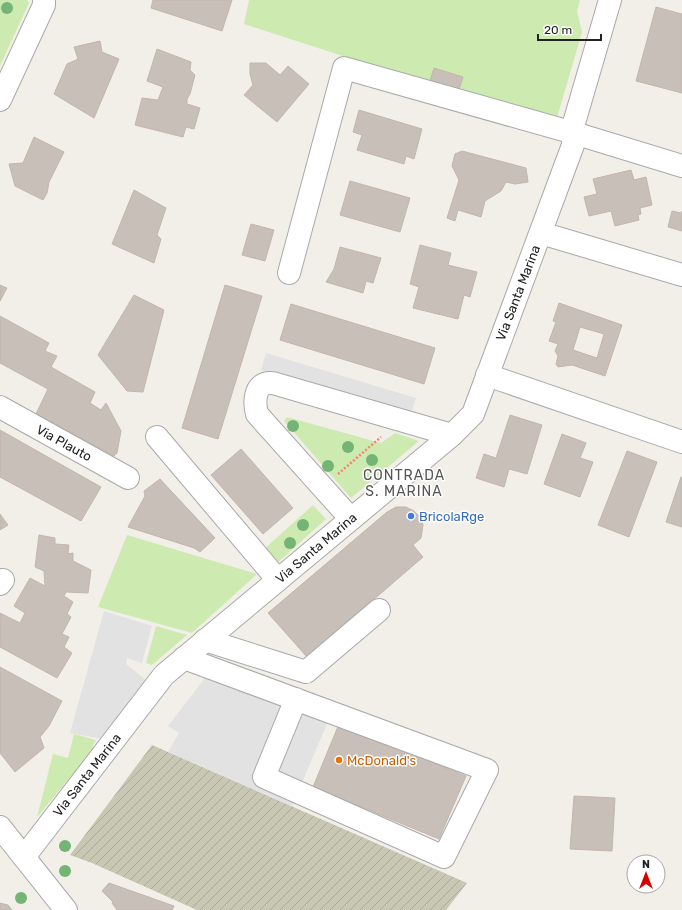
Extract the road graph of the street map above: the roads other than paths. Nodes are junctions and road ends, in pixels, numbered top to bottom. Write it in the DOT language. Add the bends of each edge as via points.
graph roads {
  1 [pos="610,0"];
  2 [pos="44,3"];
  3 [pos="0,100"];
  4 [pos="574,133"];
  5 [pos="682,166"];
  6 [pos="541,233"];
  7 [pos="289,273"];
  8 [pos="682,275"];
  9 [pos="487,375"];
  10 [pos="0,407"];
  11 [pos="452,435"];
  12 [pos="157,437"];
  13 [pos="682,442"];
  14 [pos="128,478"];
  15 [pos="351,519"];
  16 [pos="278,580"];
  17 [pos="379,610"];
  18 [pos="205,640"];
  19 [pos="184,658"];
  20 [pos="296,699"];
  21 [pos="2,836"];
  22 [pos="24,857"];
  23 [pos="66,910"];
  1 -- 4 [label="street, Via Santa Marina" via="574,123"];
  2 -- 3 [label="street"];
  4 -- 5 [label="street"];
  4 -- 6 [label="street, Via Santa Marina" via="573,146"];
  4 -- 7 [label="street" via="344,68"];
  6 -- 8 [label="street"];
  6 -- 9 [label="street, Via Santa Marina"];
  9 -- 11 [label="street, Via Santa Marina" via="473,414"];
  9 -- 13 [label="street"];
  10 -- 14 [label="street, Via Plauto"];
  11 -- 15 [label="street, Via Santa Marina"];
  11 -- 15 [label="street" via="283,386 265,384 259,389 254,400 257,414"];
  12 -- 16 [label="street"];
  15 -- 16 [label="street, Via Santa Marina"];
  16 -- 18 [label="street, Via Santa Marina"];
  17 -- 18 [label="street" via="306,672"];
  18 -- 19 [label="street, Via Santa Marina"];
  19 -- 20 [label="street"];
  19 -- 22 [label="street, Via Santa Marina" via="164,675"];
  20 -- 20 [label="street" via="264,777 444,857 487,770"];
  21 -- 22 [label="street"];
  22 -- 23 [label="street"];
}
